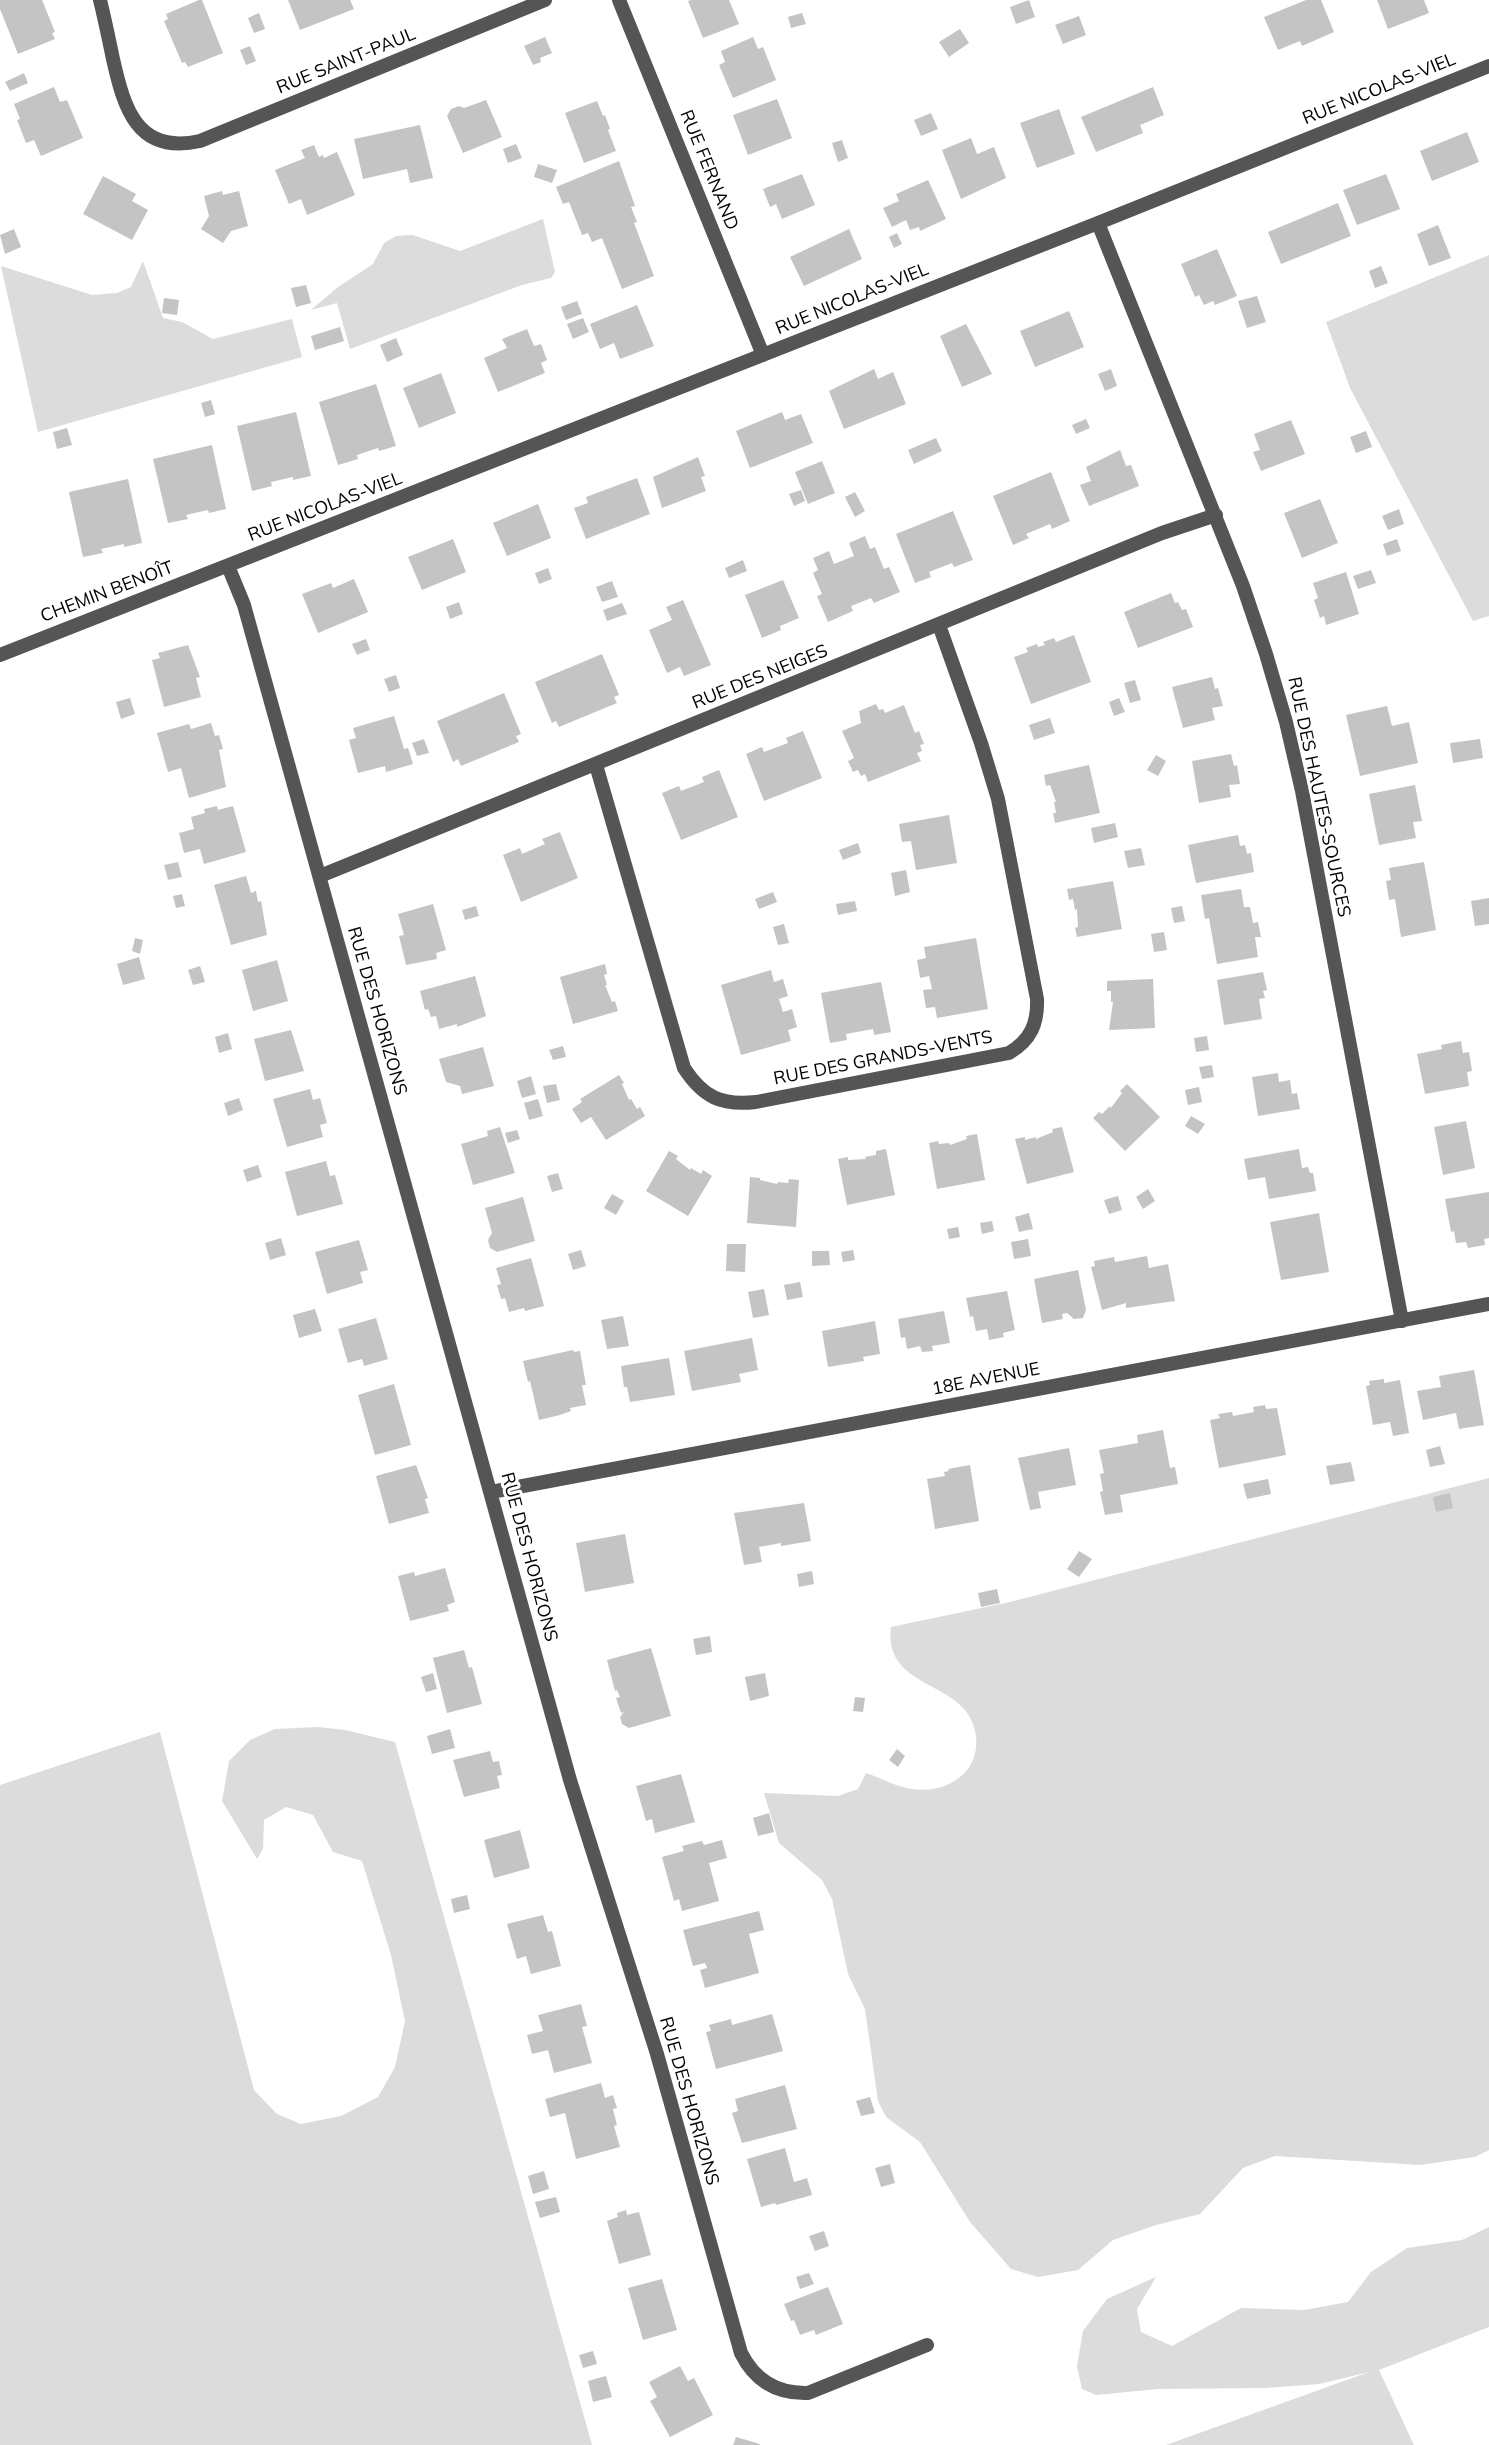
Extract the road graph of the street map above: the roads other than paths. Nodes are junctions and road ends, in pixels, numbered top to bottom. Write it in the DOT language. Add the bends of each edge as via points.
graph roads {
  1 [pos="100,0"];
  2 [pos="545,0"];
  3 [pos="620,0"];
  4 [pos="1489,66"];
  5 [pos="1098,223"];
  6 [pos="763,355"];
  7 [pos="1216,515"];
  8 [pos="228,566"];
  9 [pos="939,625"];
  10 [pos="0,655"];
  11 [pos="596,765"];
  12 [pos="320,877"];
  13 [pos="1489,1304"];
  14 [pos="1402,1321"];
  15 [pos="491,1492"];
  16 [pos="927,2345"];
  1 -- 2 [label="street, RUE SAINT-PAUL" via="125,105 139,126 160,140 186,144"];
  3 -- 6 [label="street, RUE FERNAND"];
  4 -- 5 [label="street, RUE NICOLAS-VIEL"];
  5 -- 6 [label="street, RUE NICOLAS-VIEL"];
  5 -- 7 [label="street, RUE DES HAUTES-SOURCES"];
  6 -- 8 [label="street, RUE NICOLAS-VIEL"];
  7 -- 9 [label="street, RUE DES NEIGES"];
  7 -- 14 [label="street, RUE DES HAUTES-SOURCES" via="1286,722"];
  8 -- 10 [label="street, CHEMIN BENOÎT"];
  8 -- 12 [label="street, RUE DES HORIZONS" via="244,605"];
  9 -- 11 [label="street, RUE DES NEIGES"];
  9 -- 11 [label="street, RUE DES GRANDS-VENTS" via="998,799 1037,999 1035,1025 1010,1053 756,1102 722,1102 706,1094 684,1068"];
  11 -- 12 [label="street, RUE DES NEIGES"];
  12 -- 15 [label="street, RUE DES HORIZONS"];
  13 -- 14 [label="street, 18E AVENUE"];
  14 -- 15 [label="street, 18E AVENUE"];
  15 -- 16 [label="street, RUE DES HORIZONS" via="570,1780 657,2054 747,2366 768,2385 808,2393"];
}
